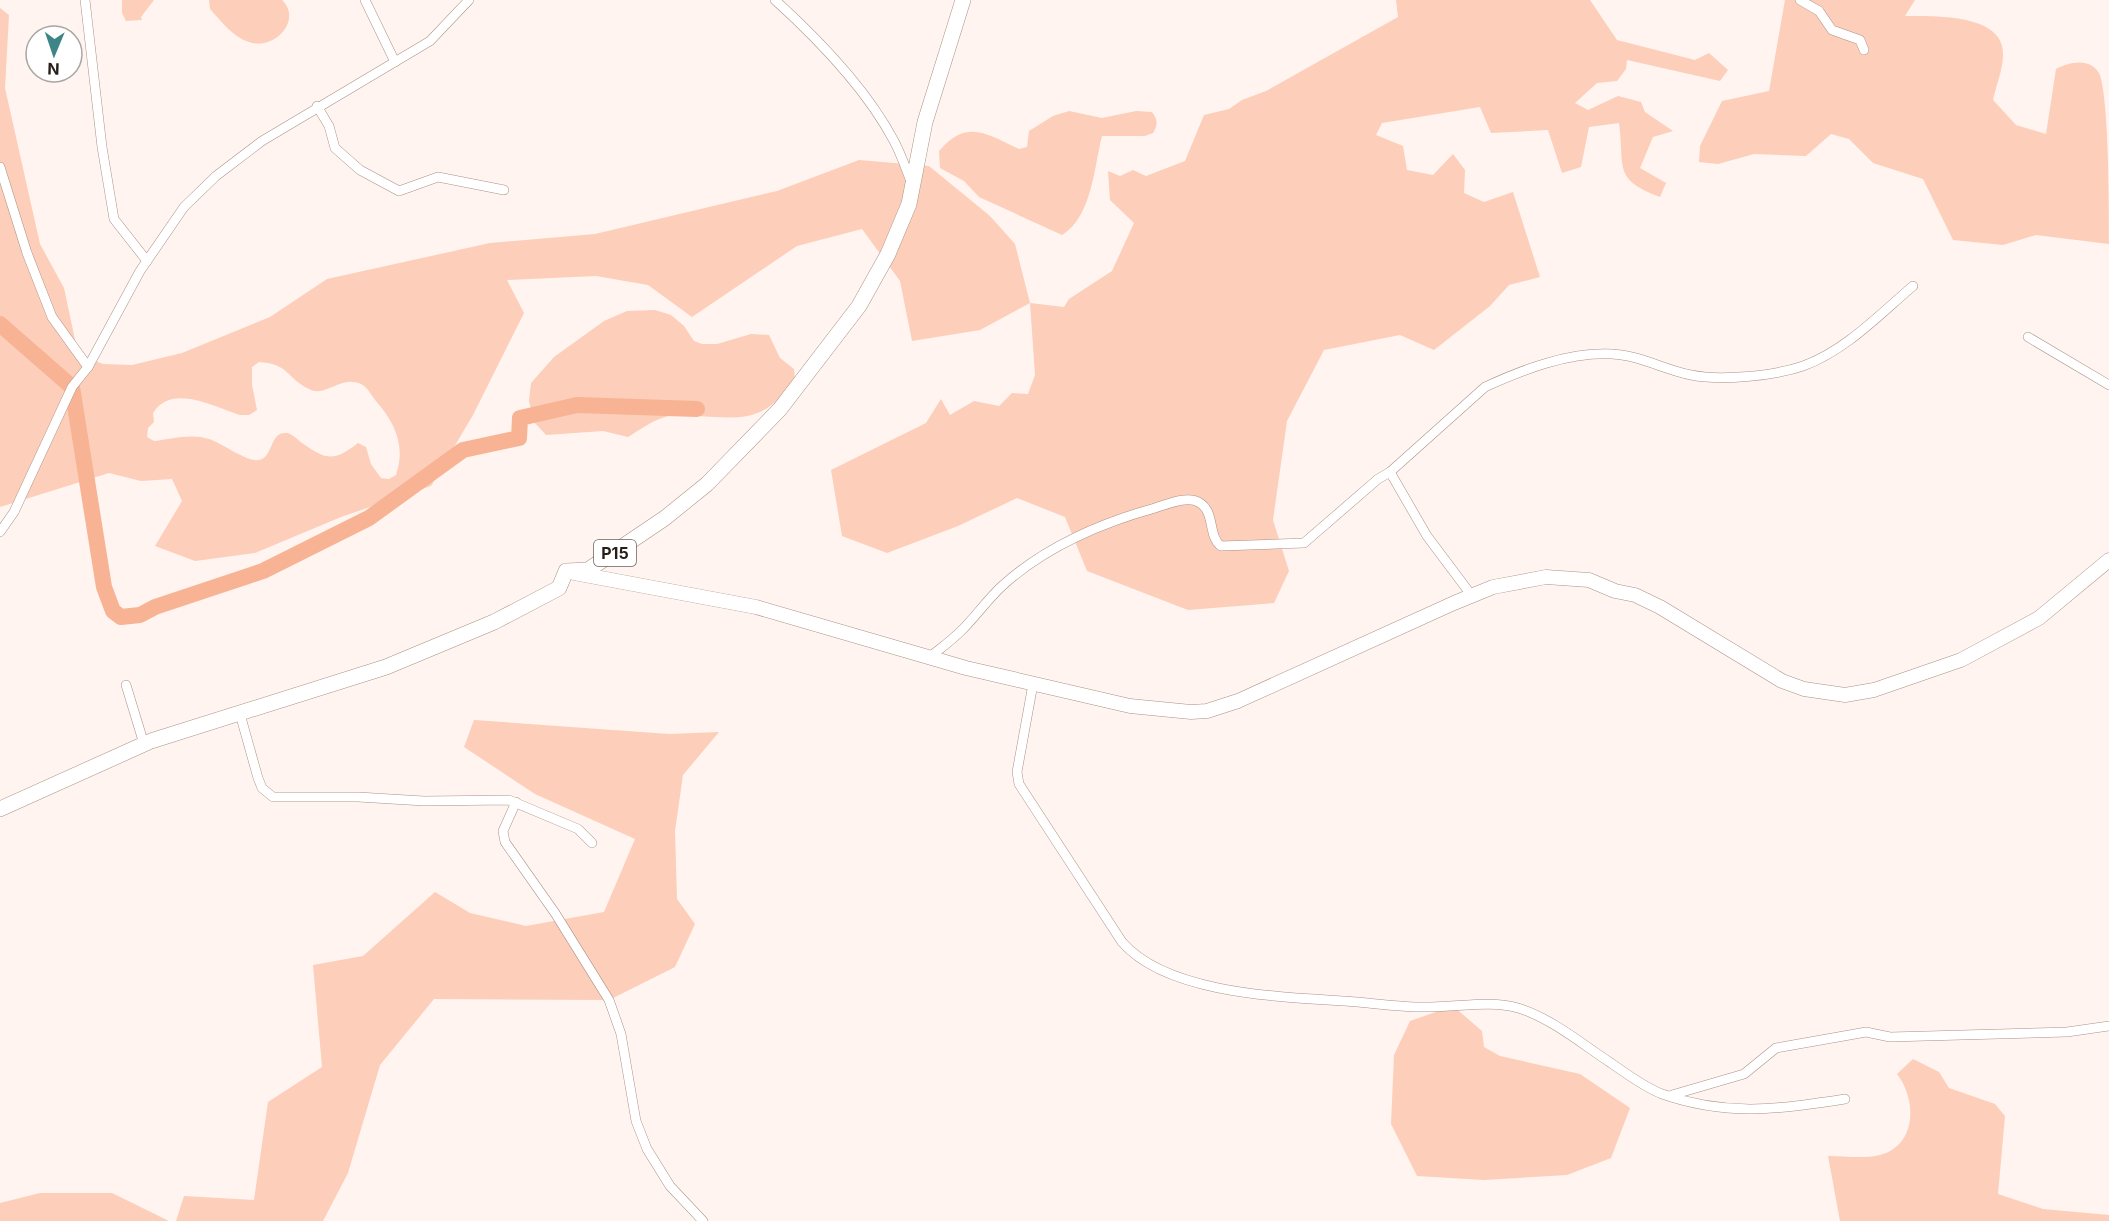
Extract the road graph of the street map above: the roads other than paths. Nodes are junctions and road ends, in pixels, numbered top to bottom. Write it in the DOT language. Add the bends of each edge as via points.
graph roads {
  1 [pos="85,0"];
  2 [pos="365,0"];
  3 [pos="469,0"];
  4 [pos="775,0"];
  5 [pos="963,0"];
  6 [pos="1800,0"];
  7 [pos="1864,50"];
  8 [pos="395,62"];
  9 [pos="317,106"];
  10 [pos="0,167"];
  11 [pos="913,185"];
  12 [pos="504,190"];
  13 [pos="147,261"];
  14 [pos="1913,286"];
  15 [pos="2028,337"];
  16 [pos="88,368"];
  17 [pos="2109,385"];
  18 [pos="1390,472"];
  19 [pos="0,532"];
  20 [pos="2109,560"];
  21 [pos="566,571"];
  22 [pos="1472,596"];
  23 [pos="930,657"];
  24 [pos="1033,684"];
  25 [pos="126,685"];
  26 [pos="240,714"];
  27 [pos="144,744"];
  28 [pos="516,802"];
  29 [pos="0,809"];
  30 [pos="592,843"];
  31 [pos="2109,1026"];
  32 [pos="1672,1095"];
  33 [pos="1845,1099"];
  34 [pos="703,1221"];
  1 -- 13 [label="street" via="114,219"];
  2 -- 8 [label="street"];
  3 -- 8 [label="street" via="430,41"];
  4 -- 11 [label="street" via="825,49 879,115"];
  5 -- 11 [label="main road, P15" via="927,114"];
  6 -- 7 [label="street" via="1819,11 1832,30 1860,39"];
  8 -- 9 [label="street"];
  9 -- 12 [label="street" via="329,126 335,148 360,170 391,188 399,191 438,177"];
  9 -- 13 [label="street" via="216,176 184,207"];
  10 -- 16 [label="street" via="52,316"];
  11 -- 21 [label="main road, P15" via="897,235 873,284 774,416 707,484 665,518 588,570"];
  13 -- 16 [label="street"];
  14 -- 18 [label="street" via="1838,348 1806,365 1782,372 1703,376 1614,354 1584,354 1504,378 1485,387"];
  15 -- 17 [label="street"];
  16 -- 19 [label="street" via="72,387 14,512"];
  18 -- 22 [label="street" via="1427,536"];
  18 -- 23 [label="street" via="1304,543 1221,546 1204,508 1188,500 1120,518 1068,542 1004,584 963,629"];
  20 -- 22 [label="street" via="2039,618 1961,660 1874,690 1845,695 1814,692 1782,681 1659,607 1588,580 1546,577 1493,587"];
  21 -- 23 [label="street" via="756,607"];
  21 -- 26 [label="main road" via="559,588 470,632 386,667"];
  22 -- 24 [label="street" via="1322,665 1207,711 1168,712"];
  23 -- 24 [label="street"];
  24 -- 32 [label="street" via="1017,772 1019,784 1109,924 1129,950 1144,960 1193,981 1279,998 1516,1008 1559,1029 1648,1087"];
  25 -- 27 [label="street"];
  26 -- 27 [label="main road"];
  26 -- 28 [label="street" via="258,778 262,788 273,797"];
  27 -- 29 [label="main road"];
  28 -- 30 [label="street" via="578,830"];
  28 -- 34 [label="street" via="503,831 505,842 609,1000 621,1034 636,1121 647,1149 670,1186"];
  31 -- 32 [label="street" via="2067,1032 1890,1037 1866,1032 1776,1048 1744,1074"];
  32 -- 33 [label="street" via="1712,1107 1748,1111"];
}
